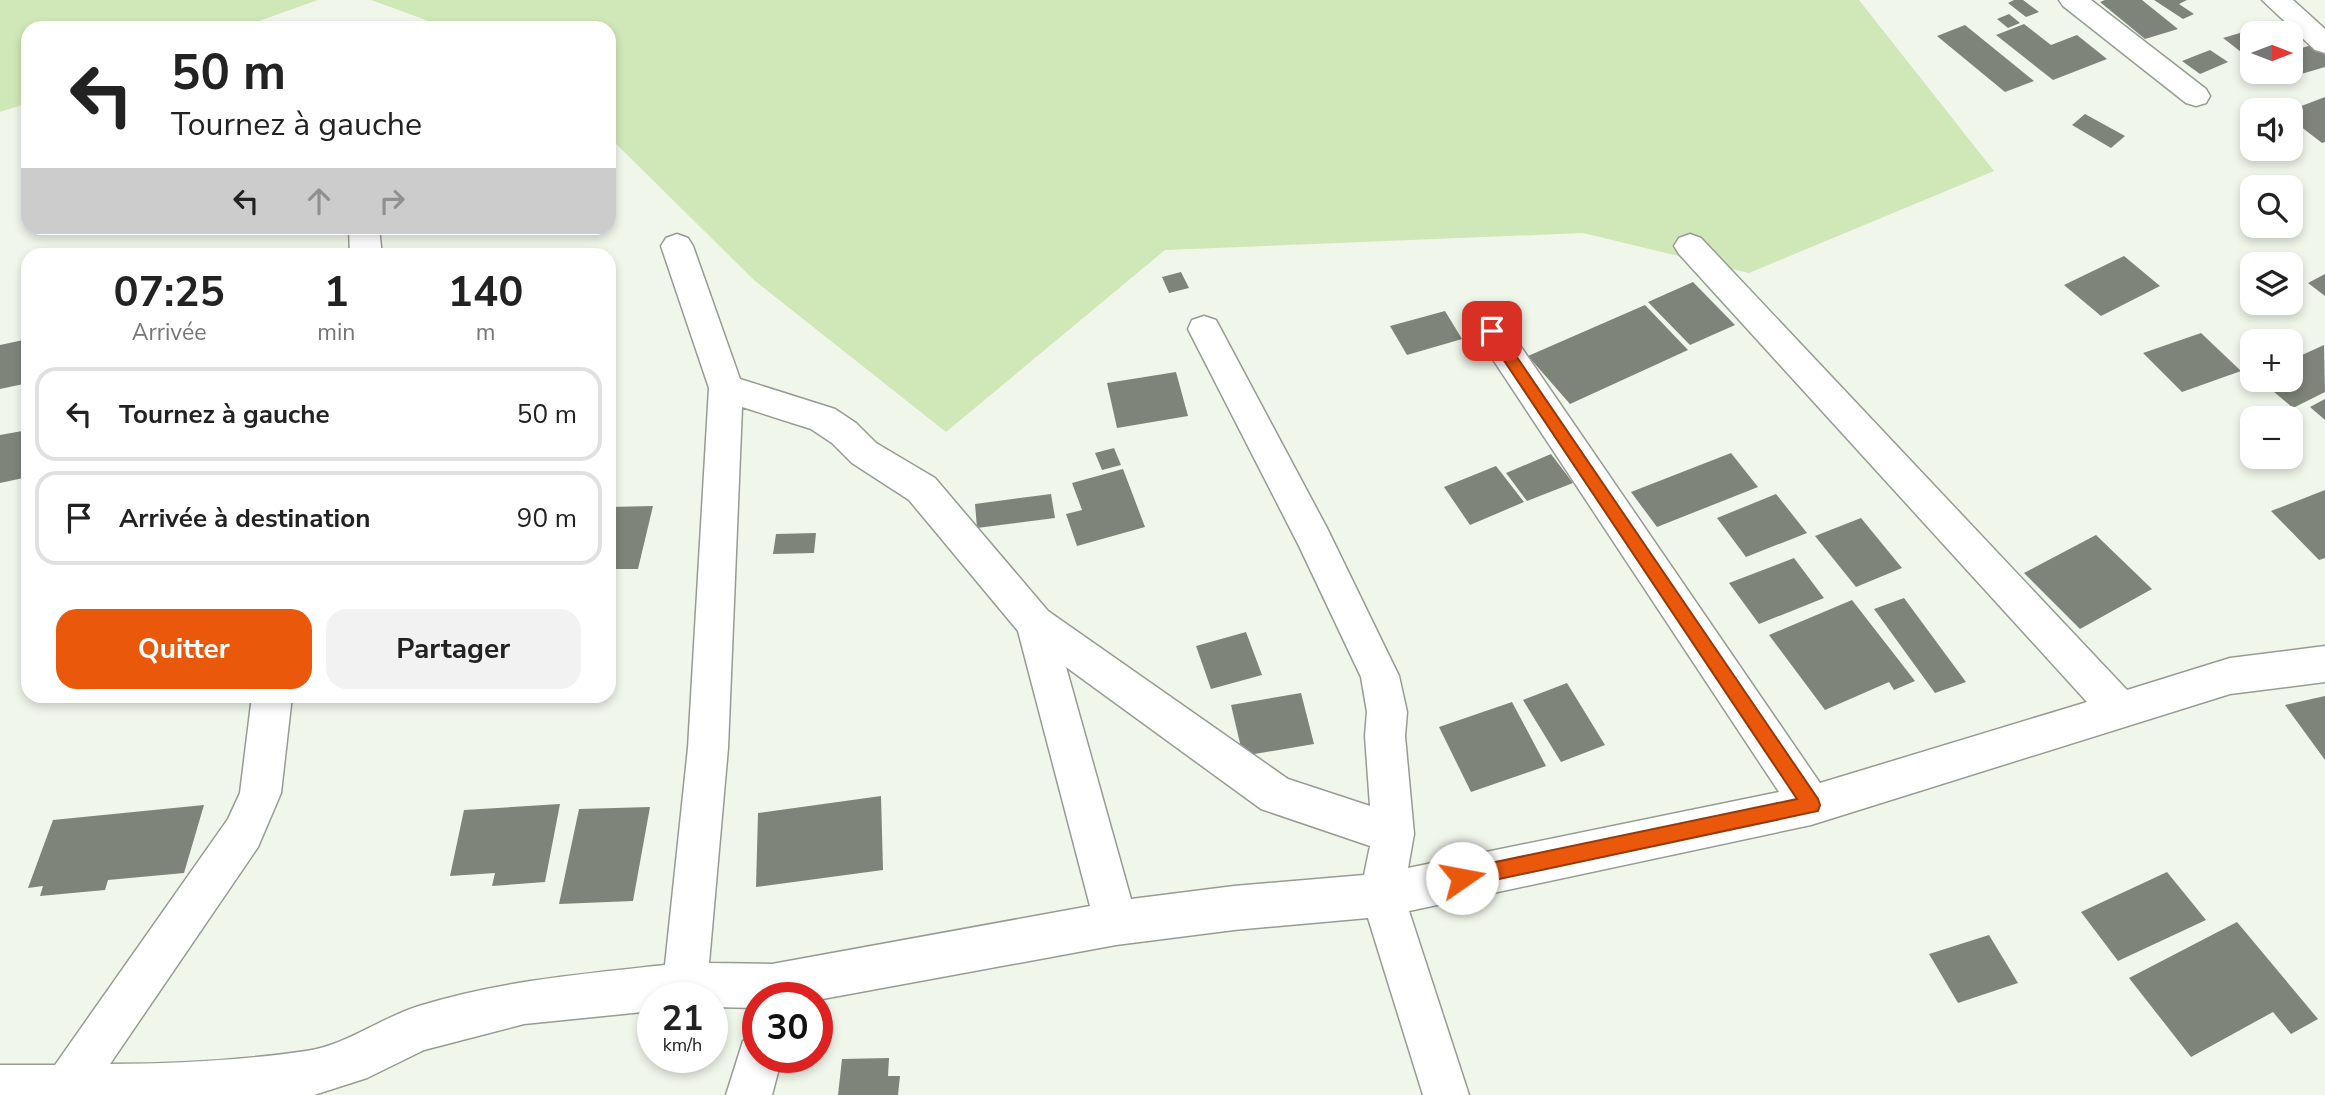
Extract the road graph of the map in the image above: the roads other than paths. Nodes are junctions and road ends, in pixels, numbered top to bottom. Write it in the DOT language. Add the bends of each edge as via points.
graph roads {
  1 [pos="2073,0"];
  2 [pos="2276,0"];
  3 [pos="2325,44"];
  4 [pos="2196,96"];
  5 [pos="677,246"];
  6 [pos="1690,246"];
  7 [pos="1204,329"];
  8 [pos="1492,331"];
  9 [pos="726,388"];
  10 [pos="1035,623"];
  11 [pos="2325,664"];
  12 [pos="271,703"];
  13 [pos="2120,710"];
  14 [pos="1811,805"];
  15 [pos="1393,834"];
  16 [pos="1382,895"];
  17 [pos="1116,923"];
  18 [pos="685,982"];
  19 [pos="821,982"];
  20 [pos="637,990"];
  21 [pos="755,1073"];
  22 [pos="0,1088"];
  23 [pos="63,1091"];
  24 [pos="749,1095"];
  25 [pos="1446,1095"];
  1 -- 4 [label="street"];
  2 -- 3 [label="street"];
  5 -- 9 [label="street"];
  6 -- 13 [label="street"];
  7 -- 15 [label="street" via="1380,676 1387,712"];
  8 -- 14 [label="street"];
  9 -- 10 [label="street" via="822,419 864,453 922,489"];
  9 -- 18 [label="street" via="708,748"];
  10 -- 15 [label="street" via="1276,795"];
  10 -- 17 [label="street"];
  11 -- 13 [label="street" via="2230,676"];
  12 -- 23 [label="street" via="260,793 243,833"];
  13 -- 14 [label="street"];
  14 -- 16 [label="street"];
  15 -- 16 [label="street"];
  16 -- 17 [label="street"];
  16 -- 25 [label="street"];
  17 -- 19 [label="street"];
  20 -- 23 [label="street" via="524,1002 418,1029 367,1055 308,1074"];
  21 -- 24 [label="street"];
  22 -- 23 [label="street"];
}
